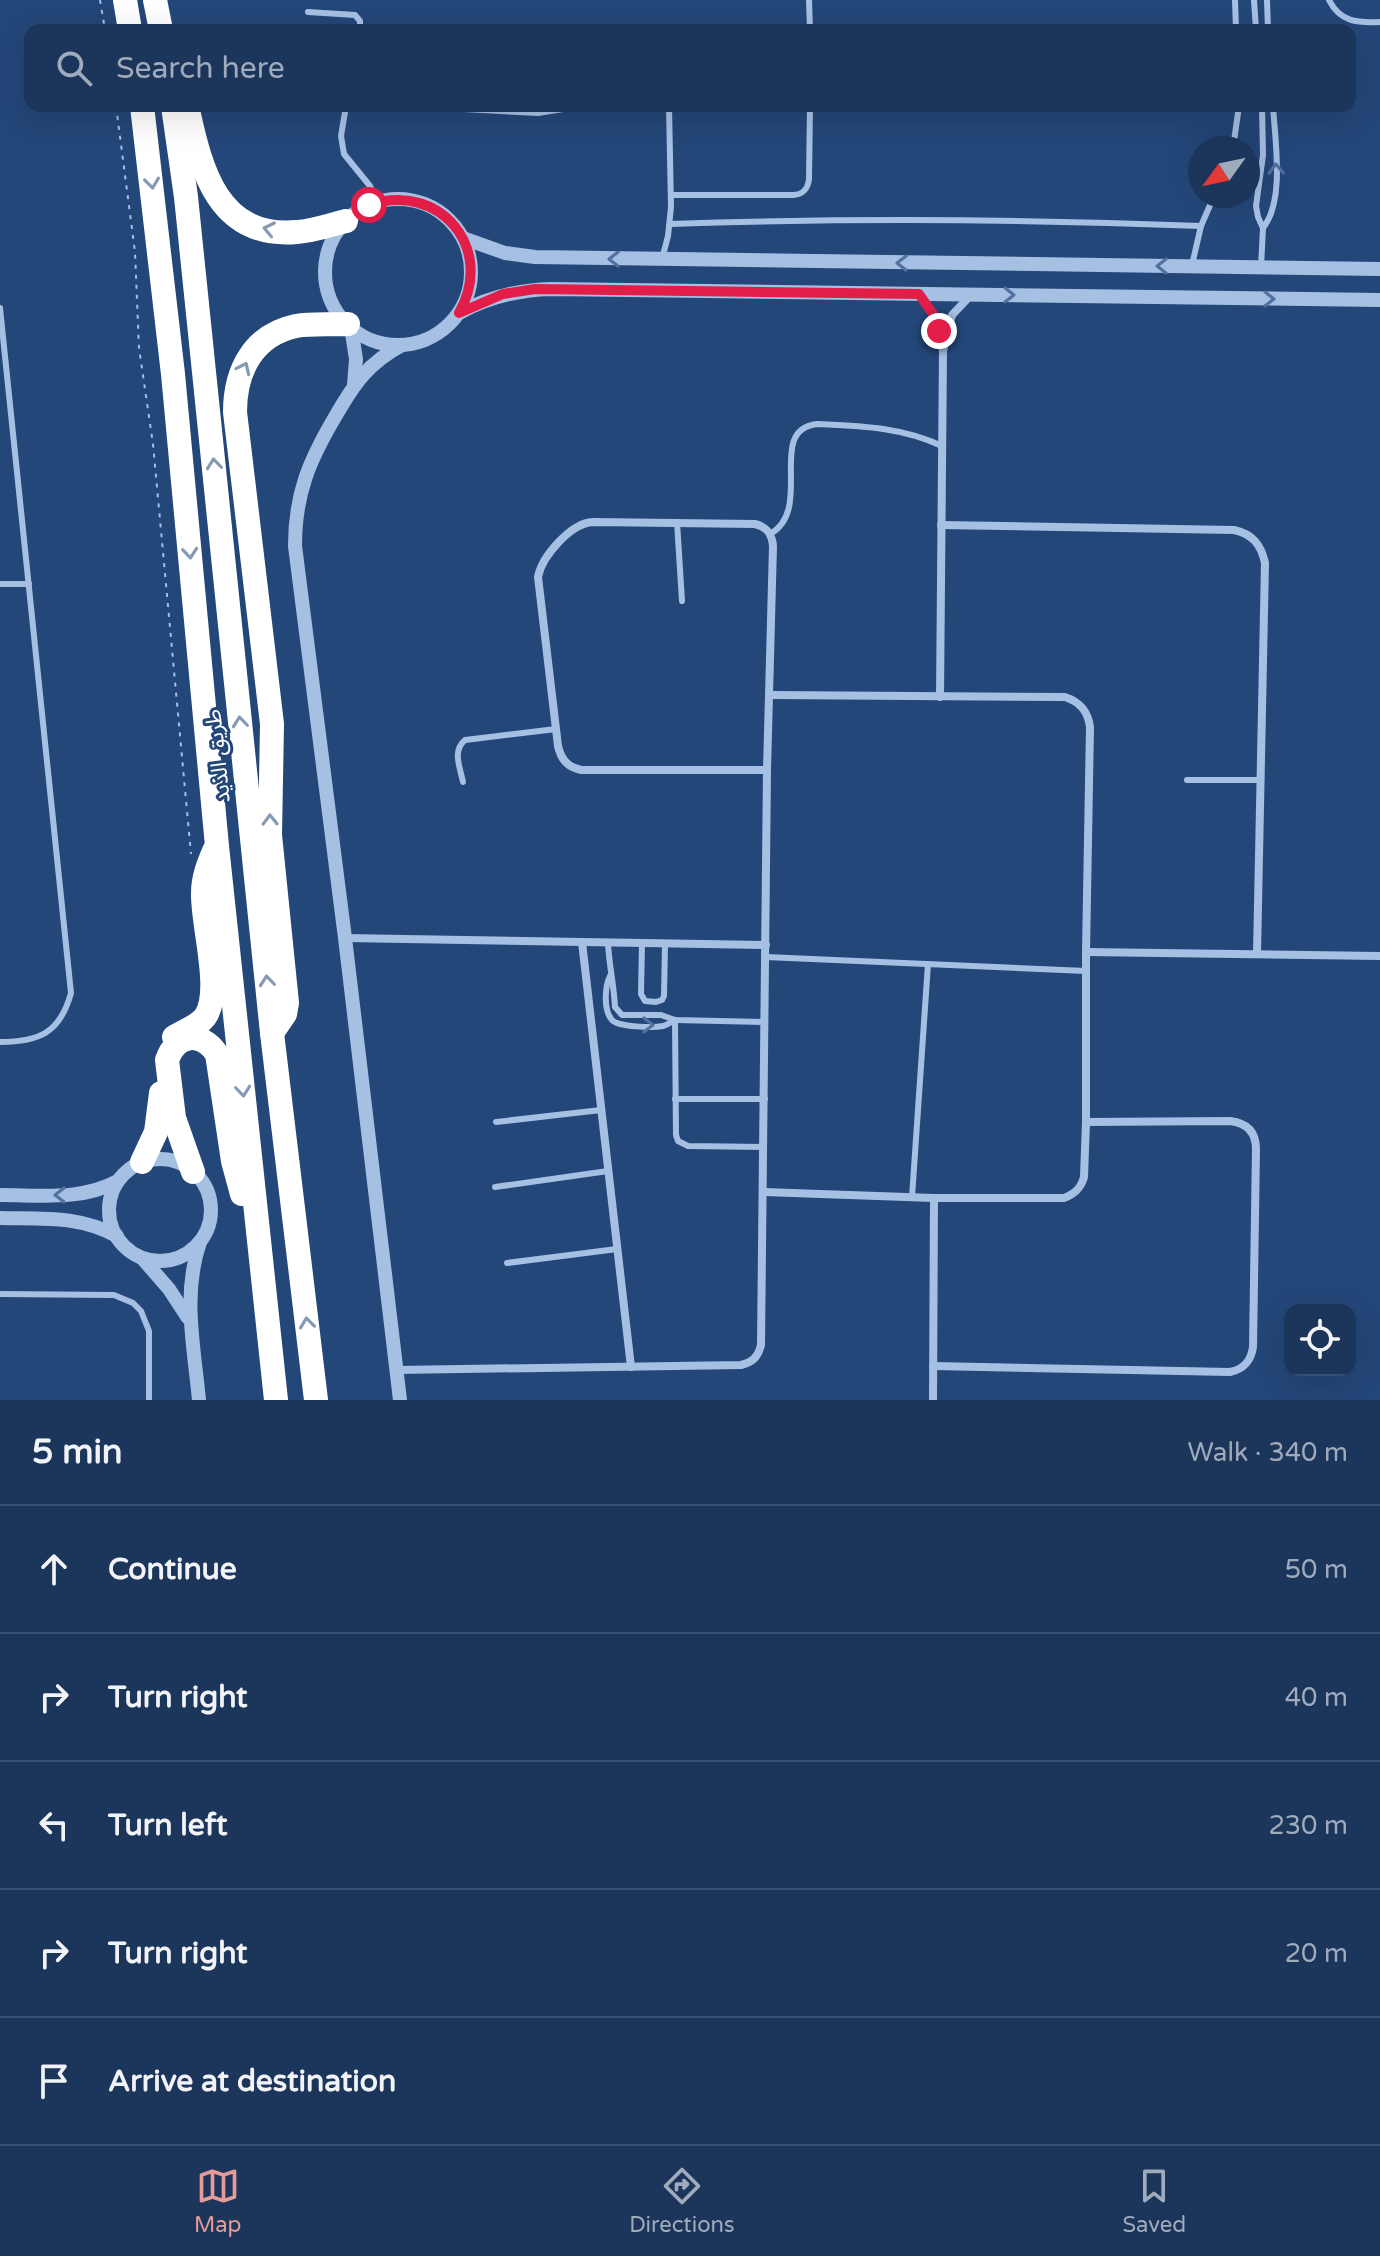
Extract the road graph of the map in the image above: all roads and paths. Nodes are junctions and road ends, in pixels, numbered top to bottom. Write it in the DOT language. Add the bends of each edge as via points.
graph roads {
  1 [pos="100,0"];
  2 [pos="125,0"];
  3 [pos="809,0"];
  4 [pos="1235,0"];
  5 [pos="1254,0"];
  6 [pos="1267,0"];
  7 [pos="1329,0"];
  8 [pos="308,12"];
  9 [pos="1380,22"];
  10 [pos="104,24"];
  11 [pos="129,24"];
  12 [pos="360,24"];
  13 [pos="810,24"];
  14 [pos="1236,24"];
  15 [pos="1256,24"];
  16 [pos="1268,24"];
  17 [pos="117,112"];
  18 [pos="143,112"];
  19 [pos="174,112"];
  20 [pos="189,112"];
  21 [pos="345,112"];
  22 [pos="519,112"];
  23 [pos="544,112"];
  24 [pos="670,112"];
  25 [pos="810,112"];
  26 [pos="1238,112"];
  27 [pos="1262,112"];
  28 [pos="1273,112"];
  29 [pos="1235,136"];
  30 [pos="671,195"];
  31 [pos="378,202"];
  32 [pos="1209,208"];
  33 [pos="346,221"];
  34 [pos="670,224"];
  35 [pos="1201,226"];
  36 [pos="1263,228"];
  37 [pos="463,238"];
  38 [pos="662,259"];
  39 [pos="1192,267"];
  40 [pos="1261,267"];
  41 [pos="1380,269"];
  42 [pos="919,294"];
  43 [pos="972,295"];
  44 [pos="1380,300"];
  45 [pos="0,308"];
  46 [pos="459,313"];
  47 [pos="349,326"];
  48 [pos="1,327"];
  49 [pos="402,345"];
  50 [pos="943,351"];
  51 [pos="354,385"];
  52 [pos="942,446"];
  53 [pos="677,522"];
  54 [pos="941,525"];
  55 [pos="770,534"];
  56 [pos="0,584"];
  57 [pos="29,584"];
  58 [pos="682,601"];
  59 [pos="770,695"];
  60 [pos="940,697"];
  61 [pos="556,729"];
  62 [pos="767,770"];
  63 [pos="1187,780"];
  64 [pos="1259,780"];
  65 [pos="463,782"];
  66 [pos="217,846"];
  67 [pos="192,865"];
  68 [pos="345,938"];
  69 [pos="582,942"];
  70 [pos="608,943"];
  71 [pos="642,943"];
  72 [pos="665,944"];
  73 [pos="766,945"];
  74 [pos="1086,952"];
  75 [pos="1257,954"];
  76 [pos="1380,956"];
  77 [pos="766,957"];
  78 [pos="928,964"];
  79 [pos="1086,971"];
  80 [pos="675,1020"];
  81 [pos="765,1022"];
  82 [pos="272,1033"];
  83 [pos="0,1042"];
  84 [pos="675,1099"];
  85 [pos="765,1099"];
  86 [pos="601,1110"];
  87 [pos="496,1122"];
  88 [pos="1086,1122"];
  89 [pos="764,1147"];
  90 [pos="142,1162"];
  91 [pos="608,1171"];
  92 [pos="193,1172"];
  93 [pos="118,1181"];
  94 [pos="495,1187"];
  95 [pos="764,1192"];
  96 [pos="0,1195"];
  97 [pos="912,1197"];
  98 [pos="934,1198"];
  99 [pos="0,1218"];
  100 [pos="257,1227"];
  101 [pos="117,1236"];
  102 [pos="201,1241"];
  103 [pos="617,1249"];
  104 [pos="142,1258"];
  105 [pos="507,1263"];
  106 [pos="0,1294"];
  107 [pos="192,1325"];
  108 [pos="933,1366"];
  109 [pos="631,1367"];
  110 [pos="396,1370"];
  111 [pos="198,1384"];
  112 [pos="149,1400"];
  113 [pos="189,1400"];
  114 [pos="199,1400"];
  115 [pos="276,1400"];
  116 [pos="316,1400"];
  117 [pos="400,1400"];
  118 [pos="933,1400"];
  1 -- 10 [label="path"];
  2 -- 11 [label="highway"];
  3 -- 13 [label="lane"];
  4 -- 14 [label="lane"];
  5 -- 15 [label="lane"];
  6 -- 16 [label="lane"];
  7 -- 9 [label="lane" via="1347,20"];
  8 -- 12 [label="lane" via="355,15"];
  17 -- 67 [label="path" via="135,252 139,348 153,444"];
  18 -- 66 [label="highway, طريق الذيد, one-way"];
  82 -- 19 [label="highway, طريق الذيد, one-way"];
  33 -- 20 [label="highway, one-way" via="285,233 254,226 236,215 209,183"];
  21 -- 31 [label="lane" via="344,154"];
  22 -- 23 [label="lane"];
  24 -- 30 [label="lane"];
  25 -- 30 [label="lane" via="809,183 802,193"];
  26 -- 29 [label="lane"];
  27 -- 36 [label="lane" via="1256,206"];
  36 -- 28 [label="lane, one-way" via="1276,193"];
  30 -- 34 [label="lane"];
  31 -- 33 [label="street"];
  31 -- 37 [label="street" via="411,200 432,207"];
  32 -- 35 [label="lane"];
  33 -- 47 [label="street" via="328,250 325,273 334,306"];
  34 -- 35 [label="lane" via="943,220"];
  34 -- 38 [label="lane"];
  35 -- 39 [label="lane"];
  36 -- 40 [label="lane"];
  38 -- 37 [label="street, one-way" via="535,257"];
  37 -- 46 [label="street" via="471,270"];
  39 -- 38 [label="street, one-way"];
  39 -- 40 [label="street"];
  40 -- 41 [label="street"];
  42 -- 43 [label="street"];
  42 -- 46 [label="street" via="535,289 495,297"];
  42 -- 50 [label="street" via="936,319"];
  43 -- 44 [label="street, one-way"];
  43 -- 50 [label="street" via="952,315"];
  45 -- 48 [label="lane"];
  46 -- 49 [label="street" via="435,336"];
  47 -- 49 [label="street" via="380,343"];
  47 -- 51 [label="street" via="356,359"];
  82 -- 47 [label="highway, one-way" via="287,1003 270,835 272,724 235,392 249,356 279,332 297,326"];
  48 -- 57 [label="lane"];
  49 -- 51 [label="street"];
  50 -- 52 [label="street"];
  51 -- 68 [label="street" via="312,456 295,523"];
  52 -- 54 [label="street"];
  52 -- 55 [label="lane" via="890,428 806,426 792,445 789,514"];
  53 -- 55 [label="street" via="755,524"];
  53 -- 58 [label="lane"];
  53 -- 61 [label="street" via="581,523 541,565 538,577"];
  54 -- 60 [label="street"];
  54 -- 64 [label="street" via="1234,530 1252,537 1265,563"];
  55 -- 59 [label="street"];
  56 -- 57 [label="lane"];
  57 -- 83 [label="lane" via="71,993 57,1024 44,1035"];
  59 -- 60 [label="street"];
  59 -- 62 [label="street"];
  60 -- 74 [label="street" via="1065,697 1086,711"];
  61 -- 62 [label="street" via="564,761 581,770"];
  61 -- 65 [label="lane" via="465,740 457,753"];
  62 -- 73 [label="street"];
  63 -- 64 [label="lane"];
  64 -- 75 [label="street"];
  66 -- 90 [label="highway" via="203,895 212,1002 199,1023 165,1046 160,1116"];
  66 -- 100 [label="highway, طريق الذيد, one-way"];
  68 -- 69 [label="street"];
  68 -- 110 [label="street"];
  69 -- 70 [label="street"];
  69 -- 86 [label="street"];
  70 -- 71 [label="street"];
  70 -- 80 [label="lane" via="619,1013"];
  71 -- 72 [label="street"];
  71 -- 72 [label="lane" via="641,994 645,1001 656,1002 664,996"];
  72 -- 73 [label="street"];
  73 -- 77 [label="street"];
  74 -- 75 [label="street"];
  74 -- 79 [label="street"];
  75 -- 76 [label="street"];
  77 -- 78 [label="lane"];
  77 -- 81 [label="street"];
  78 -- 79 [label="lane"];
  78 -- 97 [label="lane"];
  79 -- 88 [label="street"];
  80 -- 81 [label="lane"];
  80 -- 84 [label="lane"];
  81 -- 85 [label="street"];
  116 -- 82 [label="highway, طريق الذيد, one-way"];
  84 -- 85 [label="lane"];
  84 -- 89 [label="lane" via="681,1144"];
  85 -- 89 [label="street"];
  86 -- 87 [label="lane"];
  86 -- 91 [label="street"];
  88 -- 98 [label="street" via="1084,1177 1071,1196"];
  88 -- 108 [label="street" via="1230,1121 1253,1132 1249,1361 1230,1372"];
  89 -- 95 [label="street"];
  90 -- 92 [label="street" via="169,1160"];
  90 -- 93 [label="street"];
  91 -- 94 [label="lane"];
  91 -- 103 [label="street"];
  92 -- 100 [label="highway" via="174,1118 167,1060 176,1044 194,1038 204,1040 217,1054 233,1161"];
  92 -- 102 [label="street" via="203,1183 211,1213"];
  93 -- 96 [label="street, one-way" via="79,1195"];
  93 -- 101 [label="street" via="109,1208"];
  95 -- 97 [label="street"];
  95 -- 109 [label="street" via="761,1345 755,1359 741,1365"];
  97 -- 98 [label="street"];
  98 -- 108 [label="street"];
  99 -- 101 [label="street" via="78,1221"];
  100 -- 115 [label="highway, طريق الذيد"];
  101 -- 104 [label="street"];
  102 -- 104 [label="street" via="174,1259"];
  102 -- 107 [label="street" via="190,1282"];
  103 -- 105 [label="lane"];
  103 -- 109 [label="street"];
  104 -- 107 [label="street"];
  106 -- 112 [label="lane" via="114,1295 133,1303 149,1331"];
  107 -- 111 [label="street"];
  108 -- 118 [label="street"];
  109 -- 110 [label="street"];
  110 -- 117 [label="street"];
  111 -- 113 [label="lane"];
  111 -- 114 [label="street"];
}
